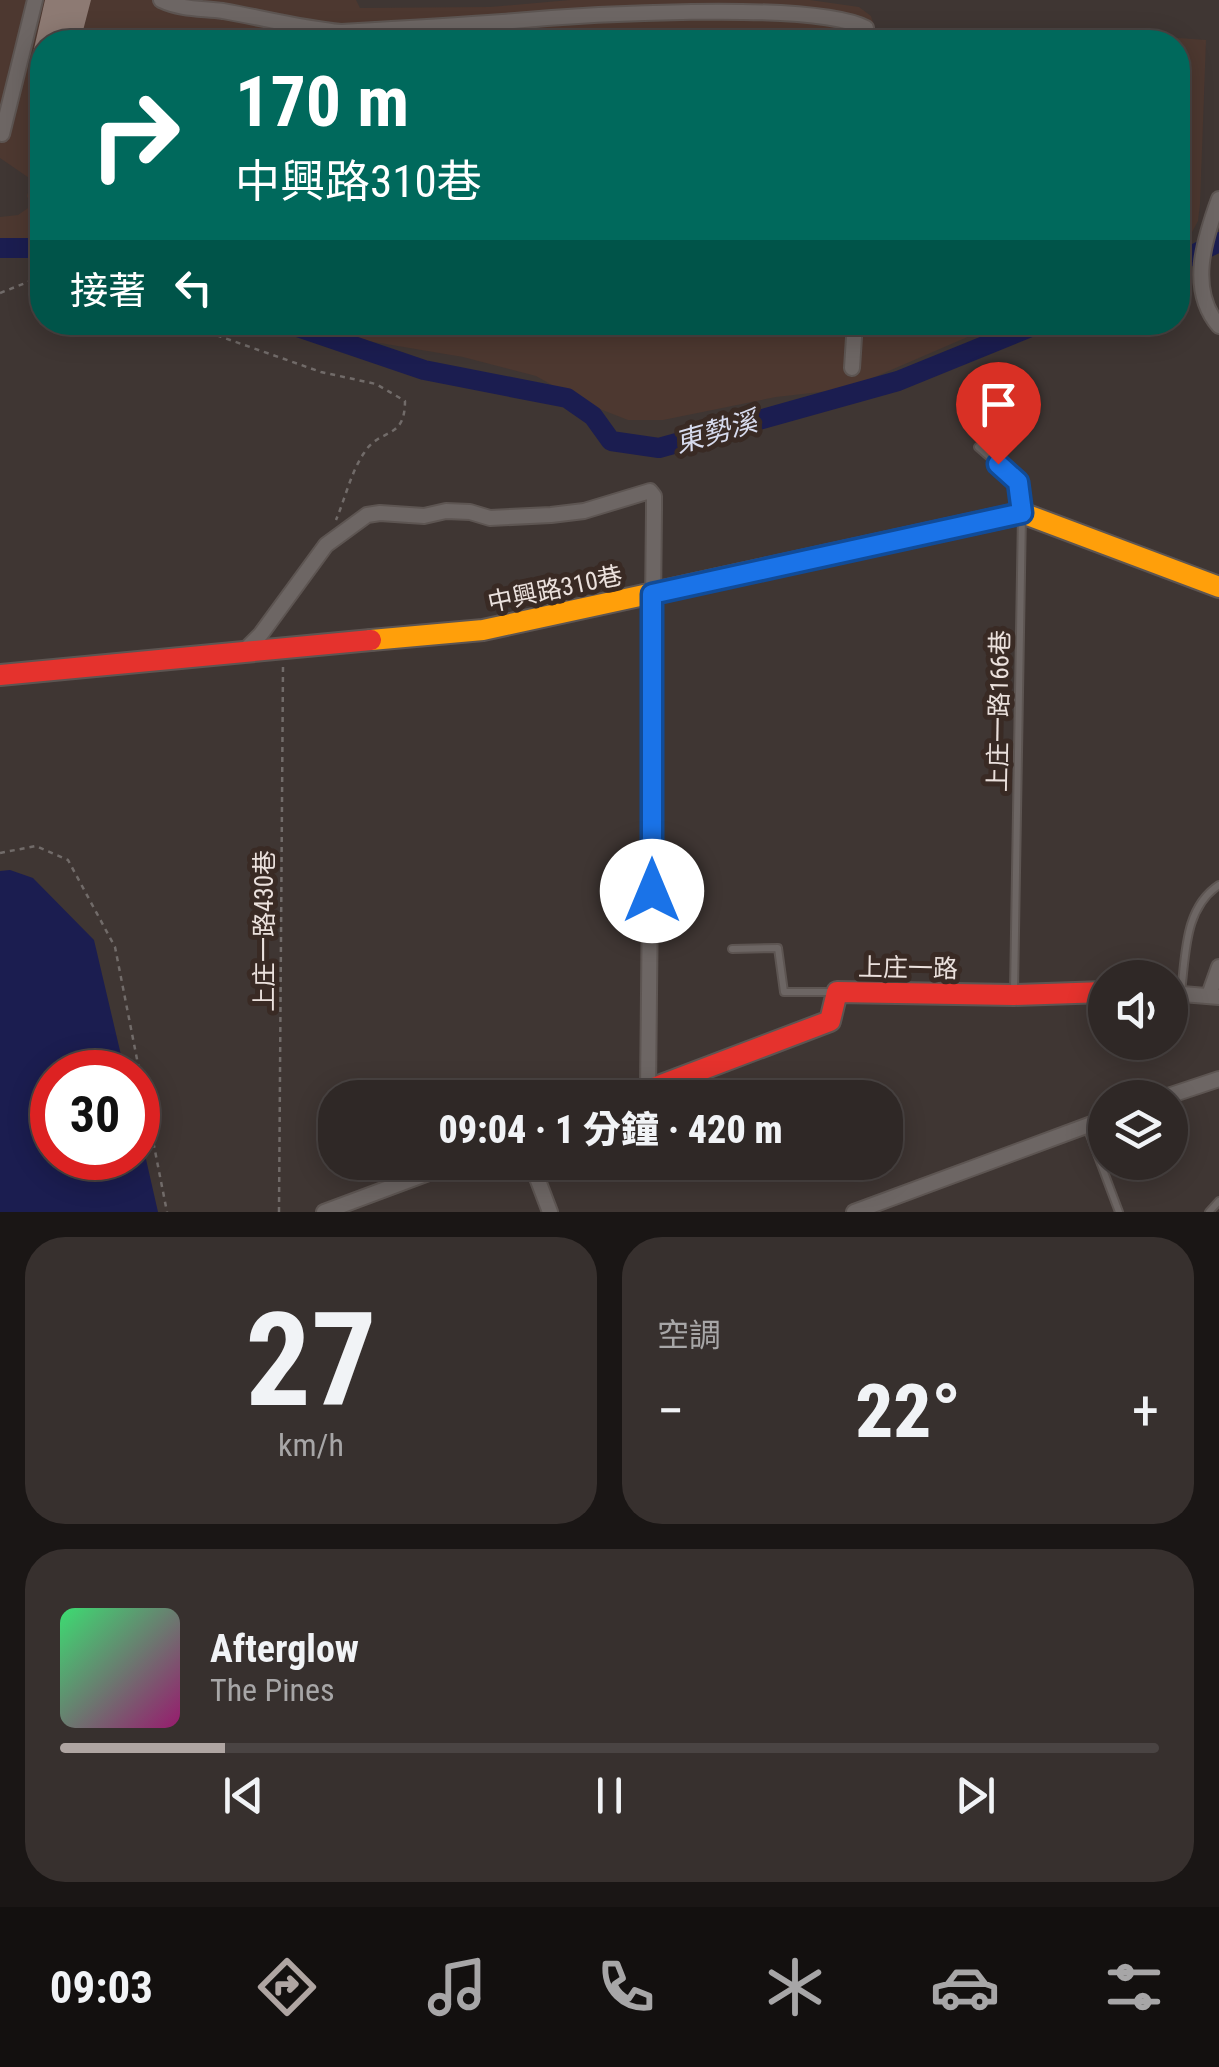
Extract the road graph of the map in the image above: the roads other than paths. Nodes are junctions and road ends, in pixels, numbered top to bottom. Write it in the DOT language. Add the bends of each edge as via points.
graph roads {
  1 [pos="35,0"];
  2 [pos="161,0"];
  3 [pos="322,30"];
  4 [pos="369,30"];
  5 [pos="866,30"];
  6 [pos="2,134"];
  7 [pos="1219,199"];
  8 [pos="1219,326"];
  9 [pos="854,335"];
  10 [pos="852,368"];
  11 [pos="978,447"];
  12 [pos="1022,513"];
  13 [pos="1219,586"];
  14 [pos="652,594"];
  15 [pos="243,652"];
  16 [pos="0,675"];
  17 [pos="1219,885"];
  18 [pos="732,950"];
  19 [pos="1182,960"];
  20 [pos="1219,967"];
  21 [pos="837,992"];
  22 [pos="1088,992"];
  23 [pos="1014,994"];
  24 [pos="1188,994"];
  25 [pos="1214,996"];
  26 [pos="1219,1079"];
  27 [pos="648,1080"];
  28 [pos="675,1080"];
  29 [pos="1188,1089"];
  30 [pos="1087,1126"];
  31 [pos="410,1180"];
  32 [pos="538,1180"];
  33 [pos="1219,1201"];
  34 [pos="324,1212"];
  35 [pos="550,1212"];
  36 [pos="854,1212"];
  37 [pos="1119,1212"];
  38 [pos="1209,1212"];
  1 -- 6 [label="street"];
  2 -- 3 [label="street"];
  4 -- 5 [label="street" via="783,6 854,19"];
  7 -- 8 [label="street" via="1206,237 1200,291"];
  9 -- 10 [label="street"];
  11 -- 12 [label="lane, 上庄一路166巷" via="1018,482"];
  12 -- 13 [label="street"];
  12 -- 14 [label="street, 中興路310巷"];
  12 -- 23 [label="lane, 上庄一路166巷"];
  14 -- 15 [label="street, 中興路310巷" via="484,630"];
  14 -- 15 [label="street" via="650,490 551,515 380,512 326,545"];
  14 -- 27 [label="street"];
  15 -- 16 [label="street, 中興路310巷"];
  17 -- 19 [label="lane" via="1204,895 1190,921"];
  18 -- 21 [label="lane" via="778,948 784,992"];
  20 -- 25 [label="street"];
  21 -- 23 [label="street, 上庄一路"];
  21 -- 28 [label="street, 上庄一路" via="830,1022"];
  22 -- 23 [label="street, 上庄一路"];
  24 -- 25 [label="street"];
  26 -- 29 [label="street"];
  30 -- 36 [label="street"];
  30 -- 37 [label="lane"];
  31 -- 34 [label="street"];
  32 -- 35 [label="street"];
  33 -- 38 [label="lane"];
}
